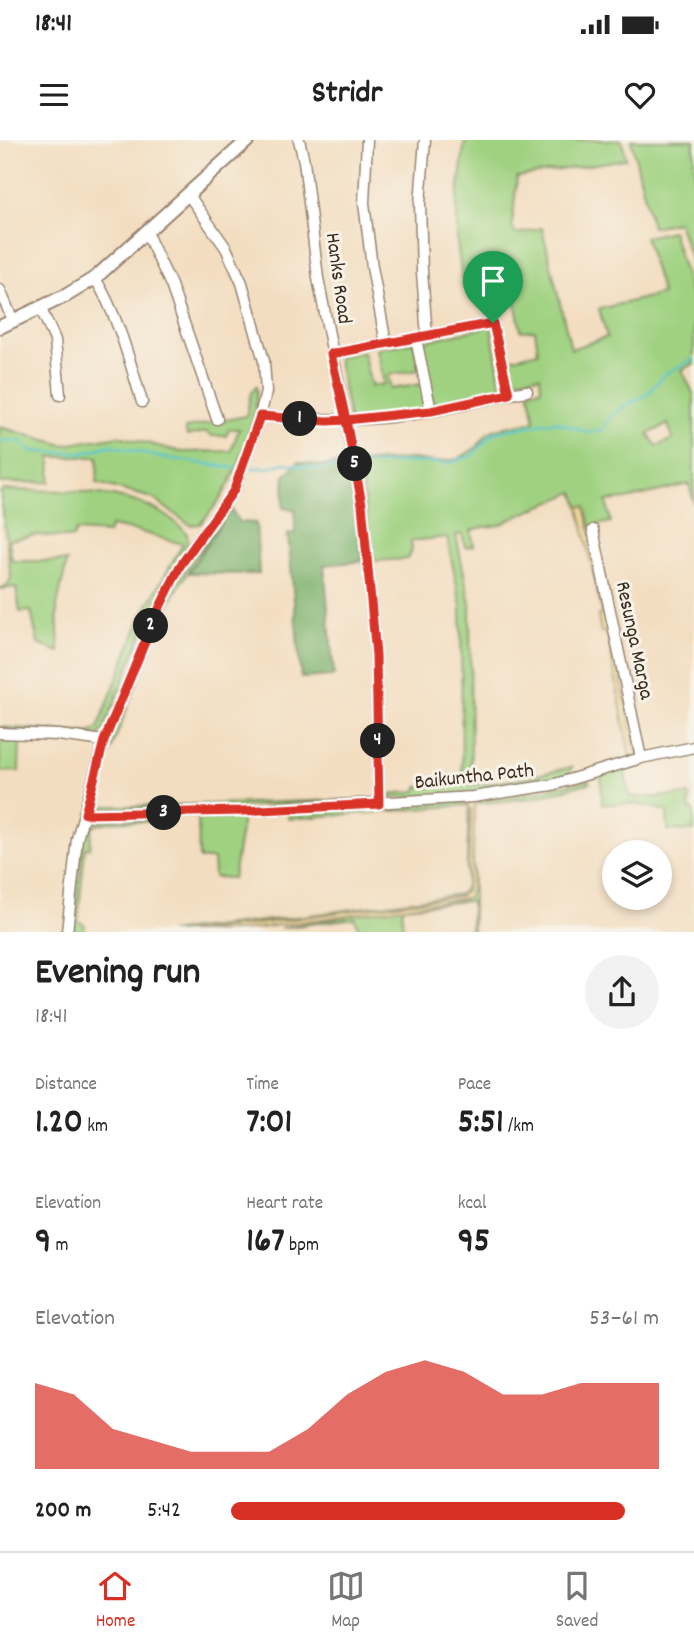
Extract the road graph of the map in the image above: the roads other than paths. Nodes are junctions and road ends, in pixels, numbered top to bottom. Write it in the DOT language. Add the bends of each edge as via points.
graph roads {
  1 [pos="248,140"];
  2 [pos="299,140"];
  3 [pos="368,140"];
  4 [pos="425,140"];
  5 [pos="188,194"];
  6 [pos="146,232"];
  7 [pos="94,278"];
  8 [pos="487,286"];
  9 [pos="0,290"];
  10 [pos="41,309"];
  11 [pos="13,321"];
  12 [pos="493,323"];
  13 [pos="0,327"];
  14 [pos="427,336"];
  15 [pos="416,339"];
  16 [pos="386,344"];
  17 [pos="331,354"];
  18 [pos="527,391"];
  19 [pos="509,394"];
  20 [pos="60,395"];
  21 [pos="142,402"];
  22 [pos="431,411"];
  23 [pos="260,416"];
  24 [pos="217,419"];
  25 [pos="346,420"];
  26 [pos="593,530"];
  27 [pos="0,733"];
  28 [pos="104,741"];
  29 [pos="694,747"];
  30 [pos="641,758"];
  31 [pos="379,804"];
  32 [pos="85,814"];
  33 [pos="67,932"];
  1 -- 5 [label="street"];
  2 -- 17 [label="street, Hanks Road"];
  3 -- 16 [label="street" via="364,203"];
  4 -- 14 [label="street" via="419,203"];
  5 -- 6 [label="street"];
  5 -- 23 [label="street" via="226,248 242,283 265,363 266,392"];
  6 -- 7 [label="street"];
  6 -- 24 [label="street" via="175,295"];
  7 -- 10 [label="street"];
  7 -- 21 [label="street" via="116,318"];
  8 -- 12 [label="street"];
  9 -- 11 [label="street"];
  10 -- 11 [label="street"];
  10 -- 20 [label="street" via="55,340"];
  11 -- 13 [label="street"];
  12 -- 14 [label="street"];
  12 -- 19 [label="street"];
  14 -- 15 [label="street"];
  15 -- 16 [label="street"];
  15 -- 22 [label="street"];
  16 -- 17 [label="street"];
  17 -- 25 [label="street, Hanks Road"];
  18 -- 19 [label="street"];
  19 -- 22 [label="street"];
  22 -- 25 [label="street"];
  23 -- 25 [label="street"];
  23 -- 28 [label="street" via="234,490 180,566"];
  25 -- 31 [label="street, Hanks Road" via="362,504 376,655"];
  26 -- 30 [label="street, Resunga Marga"];
  27 -- 28 [label="street"];
  28 -- 32 [label="street"];
  29 -- 30 [label="street, Baikuntha Path"];
  30 -- 31 [label="street, Baikuntha Path" via="510,793"];
  31 -- 32 [label="street, Baikuntha Path"];
  32 -- 33 [label="street" via="77,839"];
}
